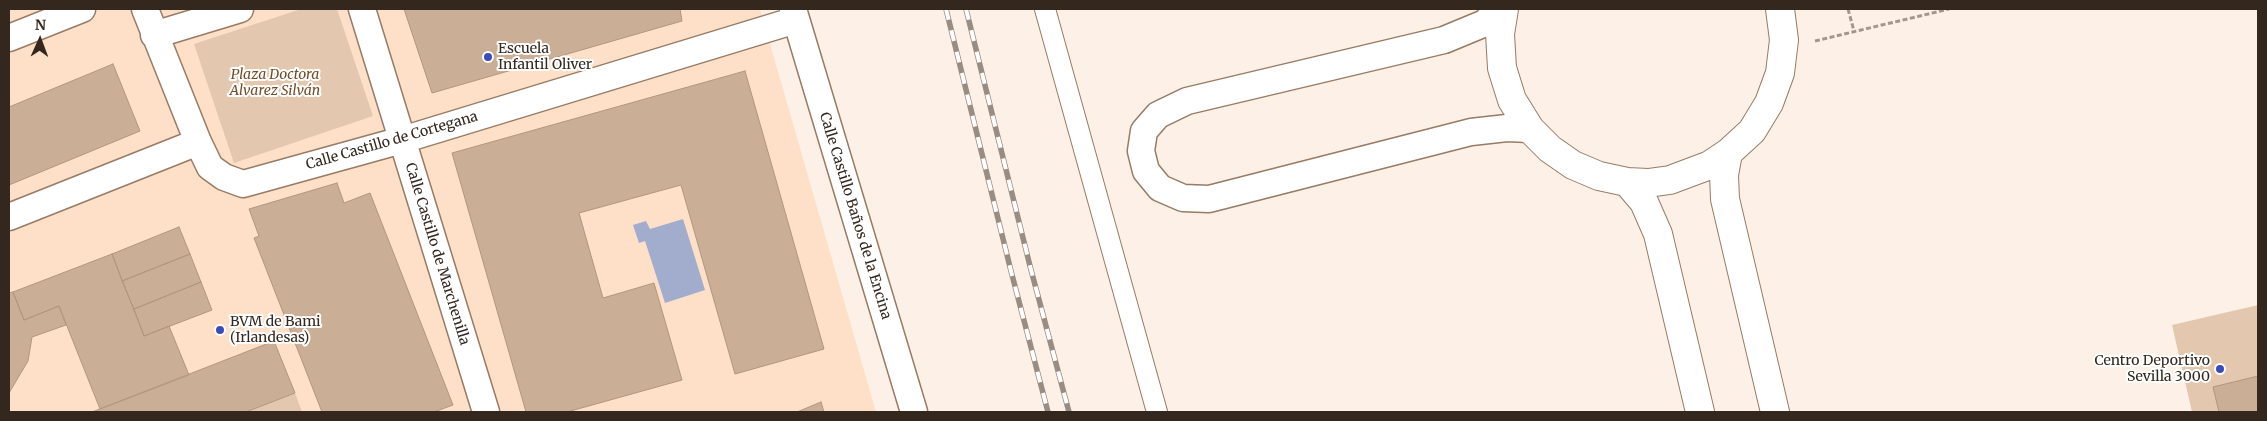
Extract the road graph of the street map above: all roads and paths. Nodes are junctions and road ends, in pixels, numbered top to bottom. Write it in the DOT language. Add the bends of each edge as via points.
graph roads {
  1 [pos="82,9"];
  2 [pos="145,9"];
  3 [pos="240,9"];
  4 [pos="362,9"];
  5 [pos="1045,9"];
  6 [pos="1498,9"];
  7 [pos="1504,9"];
  8 [pos="1780,9"];
  9 [pos="1796,9"];
  10 [pos="1848,9"];
  11 [pos="1950,9"];
  12 [pos="795,14"];
  13 [pos="154,35"];
  14 [pos="9,38"];
  15 [pos="1784,40"];
  16 [pos="1530,129"];
  17 [pos="402,140"];
  18 [pos="198,142"];
  19 [pos="1728,154"];
  20 [pos="1627,182"];
  21 [pos="9,217"];
  22 [pos="486,412"];
  23 [pos="914,412"];
  24 [pos="1157,412"];
  25 [pos="1700,412"];
  26 [pos="1775,412"];
  1 -- 14 [label="street"];
  2 -- 13 [label="street, Calle Castillo de Cortegana"];
  3 -- 13 [label="street"];
  4 -- 17 [label="street, Calle Castillo de Marchenilla"];
  5 -- 24 [label="street"];
  6 -- 16 [label="street" via="1485,23 1444,40 1187,101 1158,114 1144,131 1141,151 1146,171 1160,188 1183,198 1209,198 1471,132"];
  7 -- 16 [label="street" via="1500,34 1502,68 1512,100"];
  8 -- 15 [label="street"];
  9 -- 15 [label="street"];
  10 -- 11 [label="path" via="1854,32"];
  12 -- 17 [label="street, Calle Castillo de Cortegana"];
  12 -- 23 [label="street, Calle Castillo Baños de la Encina"];
  13 -- 18 [label="street, Calle Castillo de Cortegana"];
  15 -- 19 [label="street" via="1780,72 1769,104 1752,131"];
  16 -- 20 [label="street" via="1573,165 1599,176"];
  17 -- 18 [label="street, Calle Castillo de Cortegana" via="243,184 210,167"];
  17 -- 22 [label="street, Calle Castillo de Marchenilla"];
  18 -- 21 [label="street"];
  19 -- 20 [label="street" via="1691,174 1670,180"];
  19 -- 26 [label="street" via="1724,199"];
  20 -- 25 [label="street" via="1644,202 1658,234"];
}
